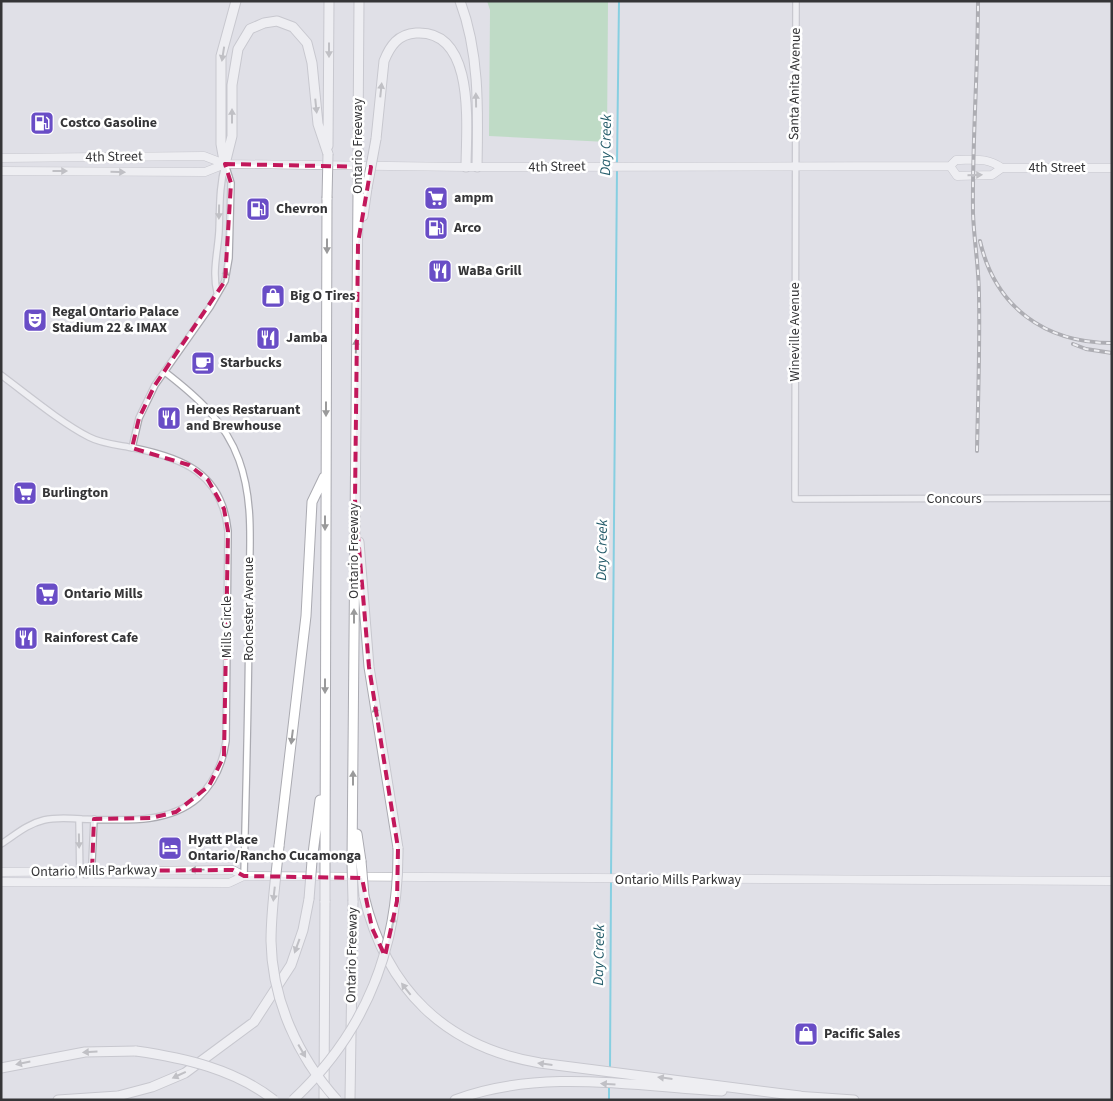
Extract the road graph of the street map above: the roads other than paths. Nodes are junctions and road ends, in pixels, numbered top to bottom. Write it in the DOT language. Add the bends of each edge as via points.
graph roads {
  1 [pos="236,1"];
  2 [pos="329,1"];
  3 [pos="359,1"];
  4 [pos="460,1"];
  5 [pos="796,1"];
  6 [pos="325,138"];
  7 [pos="1,158"];
  8 [pos="225,164"];
  9 [pos="794,166"];
  10 [pos="950,166"];
  11 [pos="466,167"];
  12 [pos="476,167"];
  13 [pos="1002,168"];
  14 [pos="1112,168"];
  15 [pos="1,171"];
  16 [pos="358,243"];
  17 [pos="217,292"];
  18 [pos="164,372"];
  19 [pos="1,375"];
  20 [pos="132,448"];
  21 [pos="325,474"];
  22 [pos="1112,498"];
  23 [pos="795,499"];
  24 [pos="354,500"];
  25 [pos="324,765"];
  26 [pos="79,818"];
  27 [pos="94,819"];
  28 [pos="1,844"];
  29 [pos="357,861"];
  30 [pos="1,872"];
  31 [pos="80,872"];
  32 [pos="92,872"];
  33 [pos="244,876"];
  34 [pos="1112,881"];
  35 [pos="1,882"];
  36 [pos="80,882"];
  37 [pos="92,882"];
  38 [pos="1,1068"];
  39 [pos="800,1096"];
  40 [pos="350,1099"];
  41 [pos="58,1100"];
  42 [pos="274,1100"];
  43 [pos="293,1100"];
  44 [pos="324,1100"];
  45 [pos="337,1100"];
  46 [pos="455,1100"];
  47 [pos="854,1100"];
  1 -- 8 [label="highway, one-way" via="221,56 221,144"];
  2 -- 6 [label="highway, Ontario Freeway, one-way"];
  3 -- 16 [label="highway, Ontario Freeway, bridge"];
  12 -- 4 [label="highway, one-way" via="475,68"];
  5 -- 9 [label="street, Santa Anita Avenue"];
  8 -- 6 [label="highway, one-way" via="232,136 232,85 238,49 250,29 264,23 277,21 293,27 308,43 318,124"];
  6 -- 21 [label="highway, Ontario Freeway, one-way, bridge" via="328,154"];
  7 -- 8 [label="main road, 4th Street" via="204,156"];
  8 -- 11 [label="main road, 4th Street"];
  15 -- 8 [label="main road, 4th Street, one-way" via="205,172"];
  8 -- 17 [label="street, one-way" via="220,183 214,278"];
  17 -- 8 [label="street, one-way" via="225,281 229,258 231,183"];
  9 -- 10 [label="main road, 4th Street"];
  9 -- 12 [label="main road, 4th Street"];
  9 -- 23 [label="street, Wineville Avenue"];
  10 -- 13 [label="main road, 4th Street" via="956,160 992,160"];
  10 -- 13 [label="main road, 4th Street, one-way" via="957,176 992,175"];
  11 -- 12 [label="main road, 4th Street"];
  16 -- 11 [label="highway, one-way, bridge" via="376,139 384,61 394,42 406,35 429,34 441,40 449,48 464,78"];
  13 -- 14 [label="main road, 4th Street"];
  24 -- 16 [label="highway, Ontario Freeway, one-way"];
  17 -- 18 [label="street"];
  18 -- 20 [label="street" via="144,405"];
  18 -- 33 [label="street, Rochester Avenue" via="212,412 234,450 247,487 249,698"];
  19 -- 20 [label="street, Mills Circle" via="90,438"];
  20 -- 27 [label="street, Mills Circle" via="190,465 208,480 224,509 228,531 225,748 222,765 210,786 186,807 169,815 151,818"];
  21 -- 25 [label="highway, Ontario Freeway, one-way"];
  21 -- 45 [label="highway, one-way, bridge" via="312,502 306,616 271,942 279,995 297,1042 311,1067"];
  22 -- 23 [label="street, Concours"];
  29 -- 24 [label="highway, Ontario Freeway, one-way" via="352,805"];
  43 -- 24 [label="highway, one-way, bridge" via="342,1046 355,1024 378,976 395,909 398,848 369,667"];
  25 -- 41 [label="highway, one-way, bridge" via="303,930 291,965 254,1022 185,1073 152,1087 118,1096"];
  25 -- 44 [label="highway, Ontario Freeway, bridge"];
  26 -- 27 [label="street, Mills Circle"];
  26 -- 28 [label="street, Mills Circle" via="50,819 31,824"];
  26 -- 31 [label="street, one-way"];
  27 -- 32 [label="street"];
  39 -- 29 [label="highway, one-way, bridge" via="508,1057 474,1044 441,1023 414,998 391,968 372,928"];
  29 -- 40 [label="highway, Ontario Freeway, bridge" via="353,900"];
  30 -- 31 [label="main road, Ontario Mills Parkway"];
  31 -- 32 [label="main road, Ontario Mills Parkway"];
  31 -- 36 [label="street"];
  33 -- 32 [label="main road, Ontario Mills Parkway, one-way" via="233,870"];
  32 -- 37 [label="street"];
  33 -- 34 [label="main road, Ontario Mills Parkway"];
  33 -- 37 [label="main road, Ontario Mills Parkway" via="229,883"];
  35 -- 36 [label="main road, Ontario Mills Parkway"];
  36 -- 37 [label="main road, Ontario Mills Parkway"];
  42 -- 38 [label="highway, one-way, bridge" via="227,1073 186,1058 136,1051 85,1052"];
  39 -- 46 [label="highway, one-way" via="555,1081 516,1084"];
  39 -- 47 [label="highway"];
}
